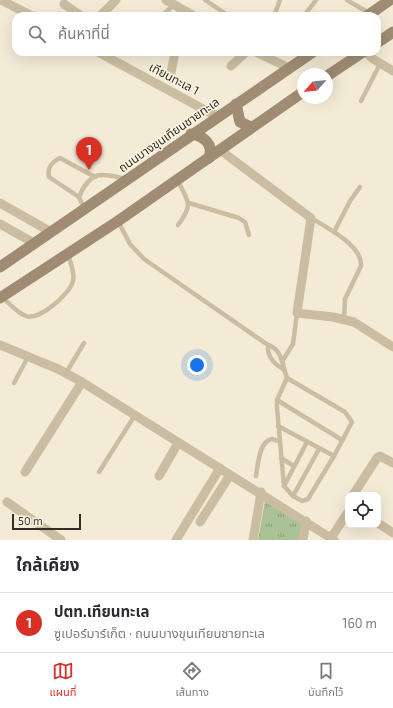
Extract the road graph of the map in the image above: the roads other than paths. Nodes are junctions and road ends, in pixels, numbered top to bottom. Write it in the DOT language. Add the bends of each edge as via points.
graph roads {
  1 [pos="1,0"];
  2 [pos="116,0"];
  3 [pos="166,0"];
  4 [pos="205,0"];
  5 [pos="280,0"];
  6 [pos="316,0"];
  7 [pos="347,0"];
  8 [pos="390,0"];
  9 [pos="64,4"];
  10 [pos="174,5"];
  11 [pos="24,12"];
  12 [pos="75,12"];
  13 [pos="104,12"];
  14 [pos="166,12"];
  15 [pos="187,12"];
  16 [pos="223,12"];
  17 [pos="276,12"];
  18 [pos="307,12"];
  19 [pos="365,12"];
  20 [pos="373,12"];
  21 [pos="393,32"];
  22 [pos="381,40"];
  23 [pos="106,56"];
  24 [pos="174,56"];
  25 [pos="242,56"];
  26 [pos="264,56"];
  27 [pos="307,56"];
  28 [pos="357,56"];
  29 [pos="371,56"];
  30 [pos="380,64"];
  31 [pos="231,66"];
  32 [pos="289,68"];
  33 [pos="333,72"];
  34 [pos="393,72"];
  35 [pos="170,78"];
  36 [pos="297,96"];
  37 [pos="361,101"];
  38 [pos="236,104"];
  39 [pos="218,116"];
  40 [pos="252,127"];
  41 [pos="191,134"];
  42 [pos="220,150"];
  43 [pos="209,158"];
  44 [pos="95,177"];
  45 [pos="128,179"];
  46 [pos="177,180"];
  47 [pos="360,187"];
  48 [pos="79,197"];
  49 [pos="0,203"];
  50 [pos="189,203"];
  51 [pos="84,210"];
  52 [pos="311,218"];
  53 [pos="118,221"];
  54 [pos="0,224"];
  55 [pos="178,225"];
  56 [pos="51,232"];
  57 [pos="334,232"];
  58 [pos="249,236"];
  59 [pos="34,244"];
  60 [pos="68,254"];
  61 [pos="0,267"];
  62 [pos="1,298"];
  63 [pos="297,313"];
  64 [pos="344,319"];
  65 [pos="84,343"];
  66 [pos="0,345"];
  67 [pos="268,345"];
  68 [pos="393,347"];
  69 [pos="28,357"];
  70 [pos="283,360"];
  71 [pos="283,369"];
  72 [pos="66,373"];
  73 [pos="287,378"];
  74 [pos="82,382"];
  75 [pos="14,384"];
  76 [pos="277,400"];
  77 [pos="135,415"];
  78 [pos="278,426"];
  79 [pos="279,440"];
  80 [pos="342,440"];
  81 [pos="307,442"];
  82 [pos="178,443"];
  83 [pos="319,449"];
  84 [pos="334,456"];
  85 [pos="281,458"];
  86 [pos="393,463"];
  87 [pos="294,466"];
  88 [pos="220,468"];
  89 [pos="25,472"];
  90 [pos="99,472"];
  91 [pos="230,474"];
  92 [pos="159,476"];
  93 [pos="256,476"];
  94 [pos="284,486"];
  95 [pos="261,492"];
  96 [pos="355,492"];
  97 [pos="292,496"];
  98 [pos="7,502"];
  99 [pos="345,517"];
  100 [pos="306,521"];
  101 [pos="200,522"];
  102 [pos="381,525"];
  103 [pos="393,533"];
  104 [pos="57,539"];
  105 [pos="333,539"];
  106 [pos="176,540"];
  107 [pos="253,540"];
  108 [pos="303,540"];
  1 -- 11 [label="street"];
  2 -- 13 [label="street"];
  3 -- 10 [label="street"];
  4 -- 16 [label="lane"];
  5 -- 17 [label="lane"];
  6 -- 18 [label="lane"];
  7 -- 19 [label="lane"];
  8 -- 20 [label="main road"];
  9 -- 12 [label="street"];
  10 -- 14 [label="lane"];
  10 -- 15 [label="street"];
  21 -- 22 [label="main road"];
  23 -- 39 [label="street, เทียนทะเล 1"];
  24 -- 35 [label="street"];
  25 -- 31 [label="street"];
  26 -- 32 [label="street"];
  27 -- 32 [label="main road, ถนนบางขุนเทียนชายทะเล"];
  28 -- 33 [label="main road"];
  29 -- 30 [label="street"];
  30 -- 34 [label="street"];
  30 -- 37 [label="lane"];
  32 -- 38 [label="main road, ถนนบางขุนเทียนชายทะเล"];
  36 -- 40 [label="main road"];
  38 -- 39 [label="main road, ถนนบางขุนเทียนชายทะเล"];
  38 -- 40 [label="main road" via="240,122"];
  39 -- 41 [label="main road, ถนนบางขุนเทียนชายทะเล"];
  40 -- 42 [label="main road"];
  41 -- 43 [label="main road" via="200,136 210,145"];
  41 -- 45 [label="main road, ถนนบางขุนเทียนชายทะเล"];
  42 -- 43 [label="main road"];
  42 -- 52 [label="street"];
  43 -- 46 [label="main road"];
  44 -- 45 [label="lane" via="105,173"];
  44 -- 48 [label="lane" via="87,182"];
  44 -- 48 [label="lane" via="60,158 53,162 49,168 49,177"];
  45 -- 51 [label="main road, ถนนบางขุนเทียนชายทะเล"];
  46 -- 50 [label="lane"];
  46 -- 53 [label="main road"];
  47 -- 57 [label="lane"];
  48 -- 51 [label="lane"];
  49 -- 56 [label="street"];
  50 -- 55 [label="lane" via="187,214"];
  50 -- 58 [label="lane" via="239,218 244,222"];
  51 -- 56 [label="main road, ถนนบางขุนเทียนชายทะเล"];
  52 -- 57 [label="lane"];
  52 -- 63 [label="street"];
  53 -- 60 [label="main road"];
  53 -- 67 [label="lane" via="130,244 144,258"];
  54 -- 59 [label="street"];
  56 -- 59 [label="main road, ถนนบางขุนเทียนชายทะเล"];
  57 -- 64 [label="lane" via="358,254 361,262 345,299"];
  59 -- 61 [label="main road, ถนนบางขุนเทียนชายทะเล"];
  60 -- 62 [label="main road"];
  60 -- 62 [label="lane" via="73,271 70,288 63,297 41,314 27,317"];
  63 -- 64 [label="street"];
  63 -- 70 [label="lane" via="293,344"];
  64 -- 68 [label="street" via="362,326"];
  65 -- 72 [label="lane"];
  66 -- 69 [label="street"];
  67 -- 70 [label="lane" via="274,347"];
  67 -- 71 [label="lane" via="267,352 276,365"];
  69 -- 72 [label="street"];
  69 -- 75 [label="lane"];
  70 -- 71 [label="lane"];
  71 -- 73 [label="lane"];
  72 -- 74 [label="street"];
  73 -- 76 [label="lane"];
  73 -- 80 [label="lane" via="349,416 352,422"];
  74 -- 77 [label="street"];
  74 -- 89 [label="street"];
  76 -- 78 [label="lane"];
  76 -- 80 [label="lane"];
  77 -- 82 [label="street"];
  77 -- 90 [label="lane"];
  78 -- 79 [label="lane"];
  78 -- 81 [label="lane"];
  79 -- 85 [label="lane"];
  79 -- 93 [label="lane" via="272,439 262,448"];
  80 -- 84 [label="lane"];
  81 -- 83 [label="lane"];
  81 -- 87 [label="lane"];
  82 -- 88 [label="street"];
  82 -- 92 [label="street"];
  83 -- 84 [label="lane"];
  83 -- 97 [label="lane"];
  84 -- 97 [label="lane" via="308,499 302,501"];
  85 -- 87 [label="lane"];
  85 -- 94 [label="lane"];
  86 -- 96 [label="street" via="384,457 377,458"];
  87 -- 94 [label="lane"];
  88 -- 91 [label="street"];
  88 -- 106 [label="street"];
  91 -- 95 [label="street"];
  91 -- 101 [label="street"];
  94 -- 97 [label="lane"];
  95 -- 100 [label="street"];
  95 -- 107 [label="street"];
  98 -- 104 [label="street"];
  99 -- 105 [label="street"];
  100 -- 105 [label="street"];
  100 -- 108 [label="street"];
  102 -- 103 [label="street"];
}
